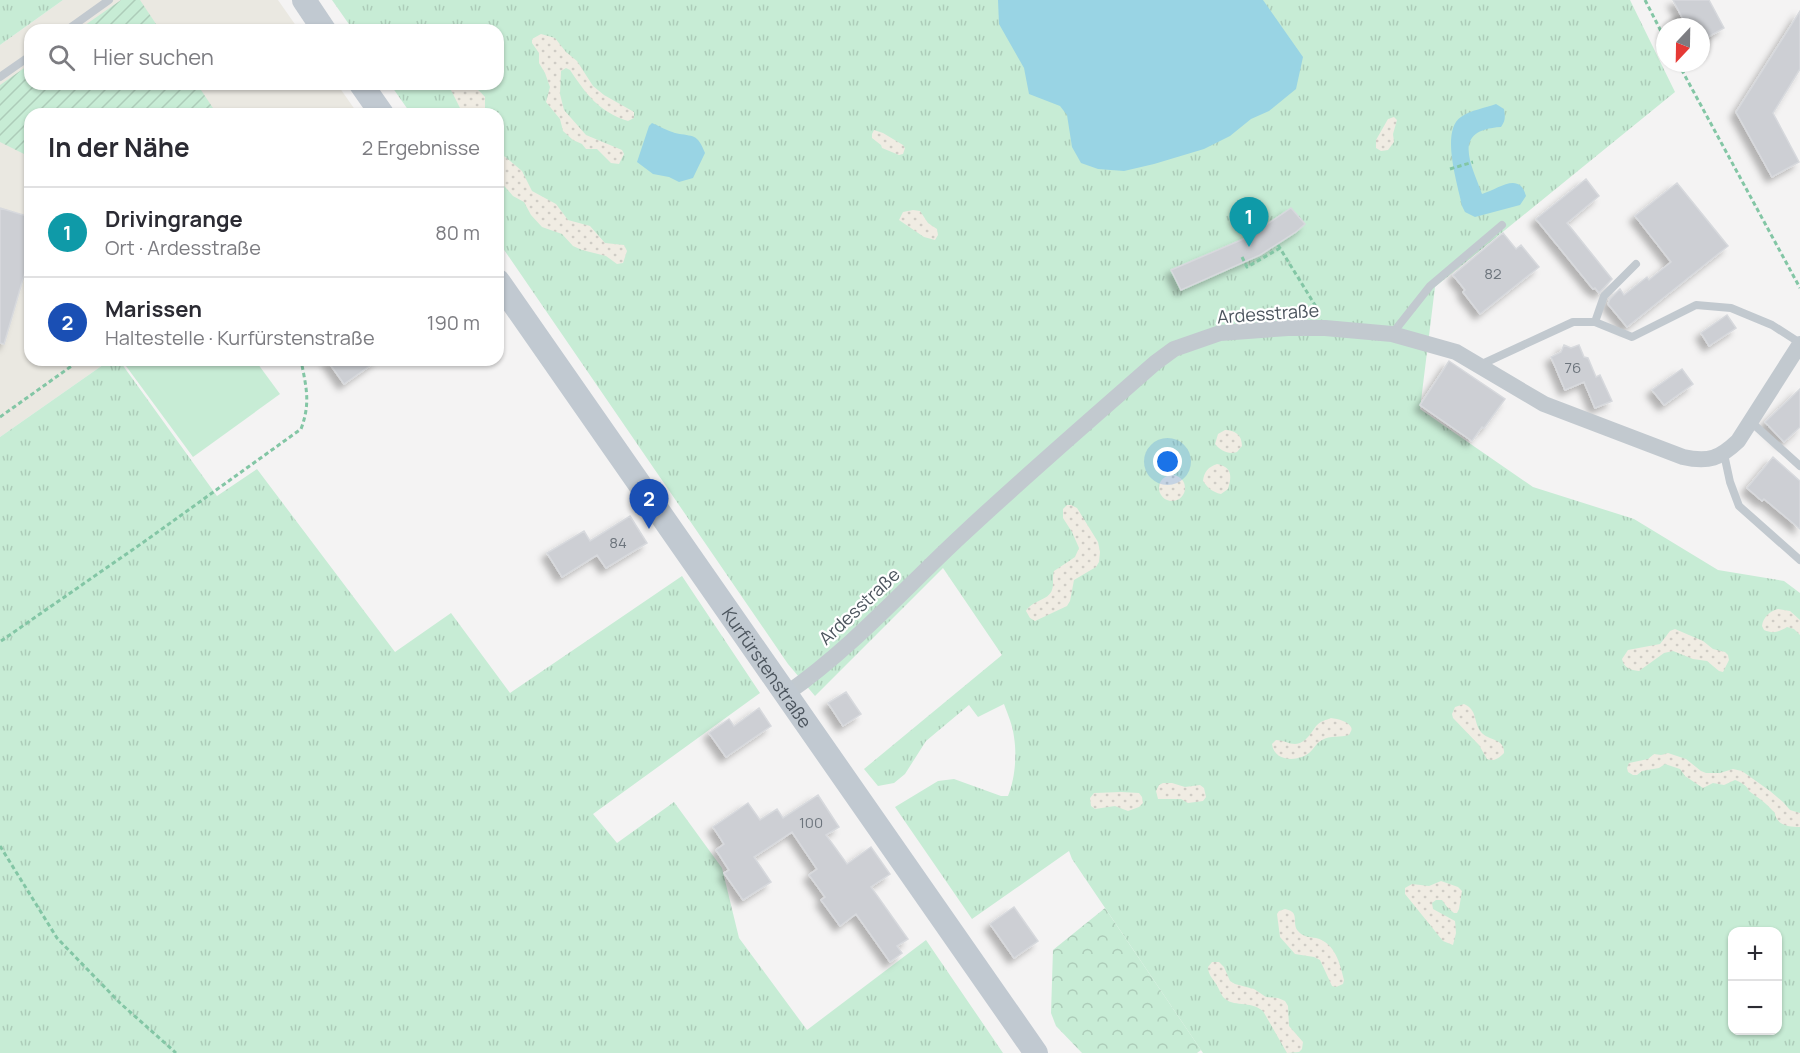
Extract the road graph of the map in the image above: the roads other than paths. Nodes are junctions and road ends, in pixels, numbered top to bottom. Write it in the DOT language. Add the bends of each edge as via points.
graph roads {
  1 [pos="109,0"];
  2 [pos="304,0"];
  3 [pos="75,24"];
  4 [pos="320,24"];
  5 [pos="24,60"];
  6 [pos="0,77"];
  7 [pos="366,90"];
  8 [pos="378,108"];
  9 [pos="1502,225"];
  10 [pos="1636,264"];
  11 [pos="504,290"];
  12 [pos="1595,322"];
  13 [pos="1392,334"];
  14 [pos="1800,344"];
  15 [pos="1479,366"];
  16 [pos="1750,422"];
  17 [pos="1724,454"];
  18 [pos="1800,466"];
  19 [pos="1800,560"];
  20 [pos="786,694"];
  21 [pos="1036,1053"];
  1 -- 3 [label="lane"];
  2 -- 4 [label="main road"];
  5 -- 6 [label="lane"];
  7 -- 8 [label="main road"];
  9 -- 13 [label="lane" via="1430,286"];
  10 -- 12 [label="lane" via="1604,296"];
  11 -- 20 [label="main road, Kurfürstenstraße"];
  12 -- 14 [label="lane" via="1632,337 1696,305 1731,308 1772,324"];
  12 -- 15 [label="lane" via="1573,322"];
  13 -- 15 [label="street, Ardesstraße" via="1456,352"];
  13 -- 20 [label="street, Ardesstraße" via="1288,328 1220,333 1174,349 964,533 849,643"];
  14 -- 16 [label="street"];
  15 -- 17 [label="street, Ardesstraße" via="1544,404 1683,457 1697,460"];
  16 -- 17 [label="street"];
  16 -- 18 [label="lane"];
  17 -- 19 [label="lane" via="1739,506"];
  20 -- 21 [label="main road, Kurfürstenstraße"];
}
